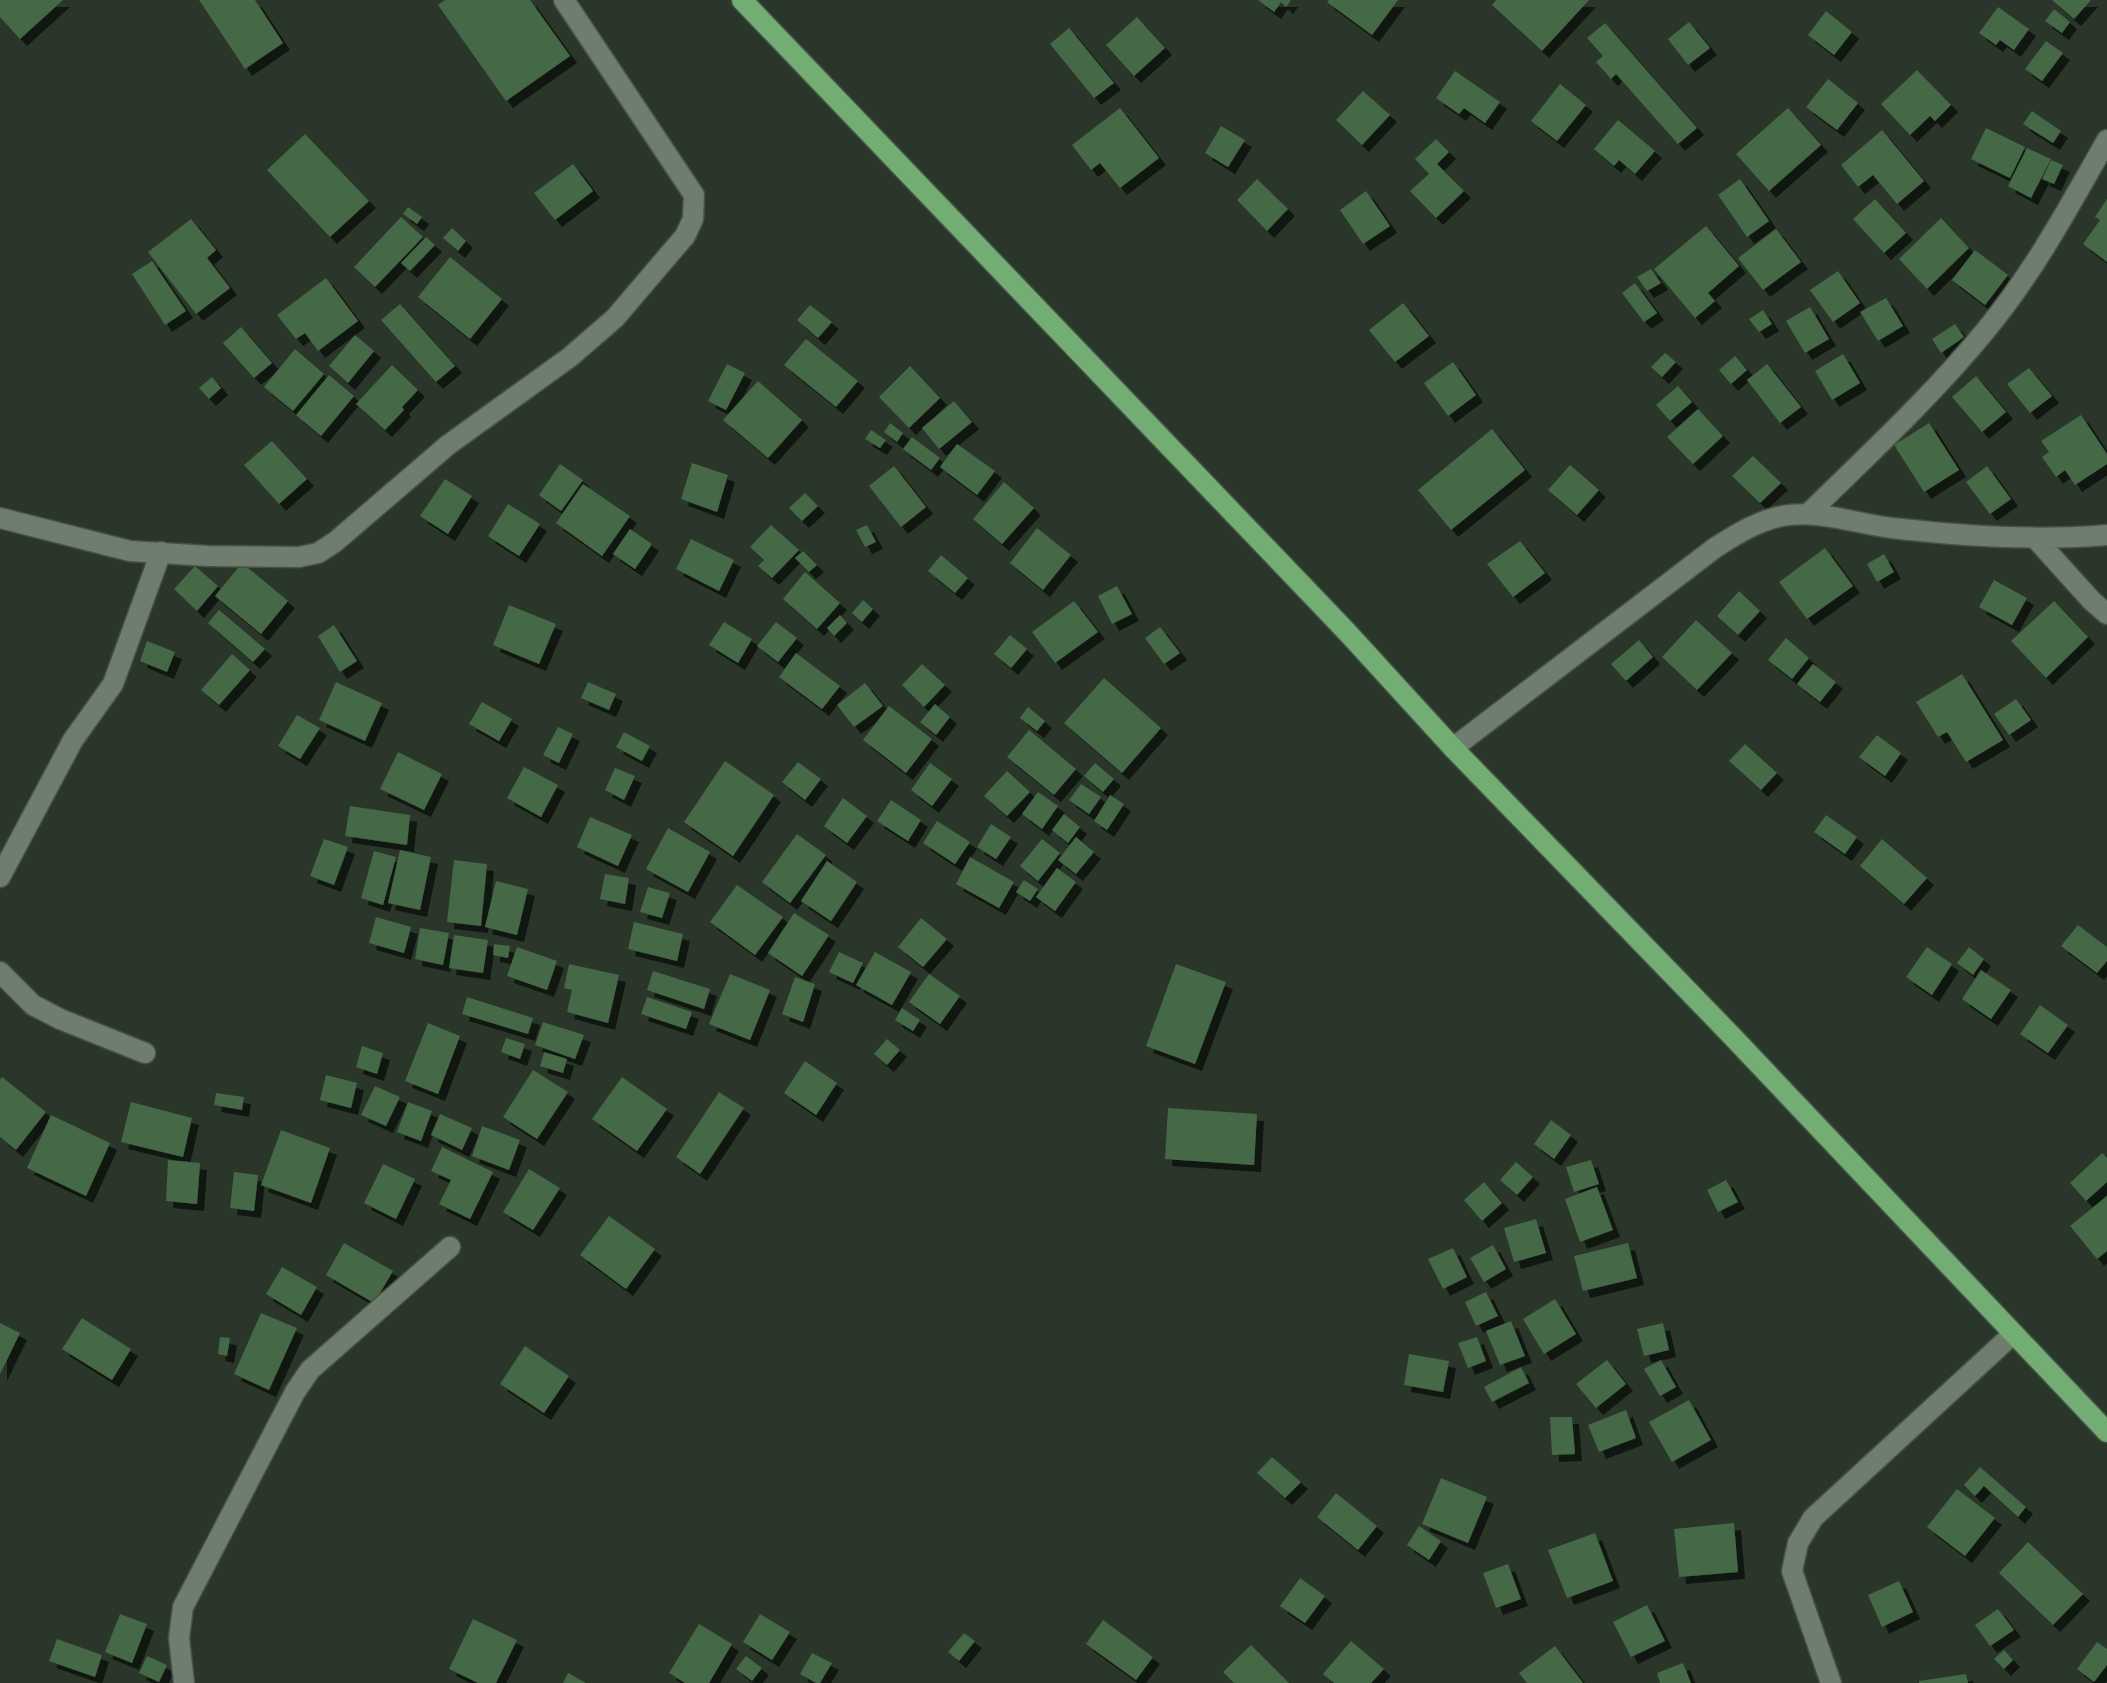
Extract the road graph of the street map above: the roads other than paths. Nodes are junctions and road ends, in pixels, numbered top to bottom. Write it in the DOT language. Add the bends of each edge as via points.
graph roads {
  1 [pos="564,0"];
  2 [pos="742,0"];
  3 [pos="2107,140"];
  4 [pos="1808,514"];
  5 [pos="0,518"];
  6 [pos="2107,535"];
  7 [pos="2035,538"];
  8 [pos="161,552"];
  9 [pos="2107,614"];
  10 [pos="1453,748"];
  11 [pos="0,877"];
  12 [pos="0,972"];
  13 [pos="145,1053"];
  14 [pos="450,1247"];
  15 [pos="2013,1334"];
  16 [pos="2107,1432"];
  17 [pos="184,1683"];
  18 [pos="1831,1683"];
  1 -- 8 [label="street" via="694,195 693,219 685,236 615,318 570,357 448,445 318,553 299,557"];
  2 -- 10 [label="main road"];
  3 -- 4 [label="street" via="2045,249 1987,330"];
  4 -- 7 [label="street" via="1969,536"];
  4 -- 10 [label="street" via="1749,526 1716,547"];
  5 -- 8 [label="street" via="130,551"];
  6 -- 7 [label="street"];
  7 -- 9 [label="street"];
  8 -- 11 [label="street" via="113,684 73,740"];
  10 -- 15 [label="main road"];
  12 -- 13 [label="street" via="33,1005"];
  14 -- 17 [label="street" via="310,1370 295,1392 183,1607 179,1638"];
  15 -- 16 [label="main road"];
  15 -- 18 [label="street" via="1813,1518 1798,1543 1792,1571"];
}
